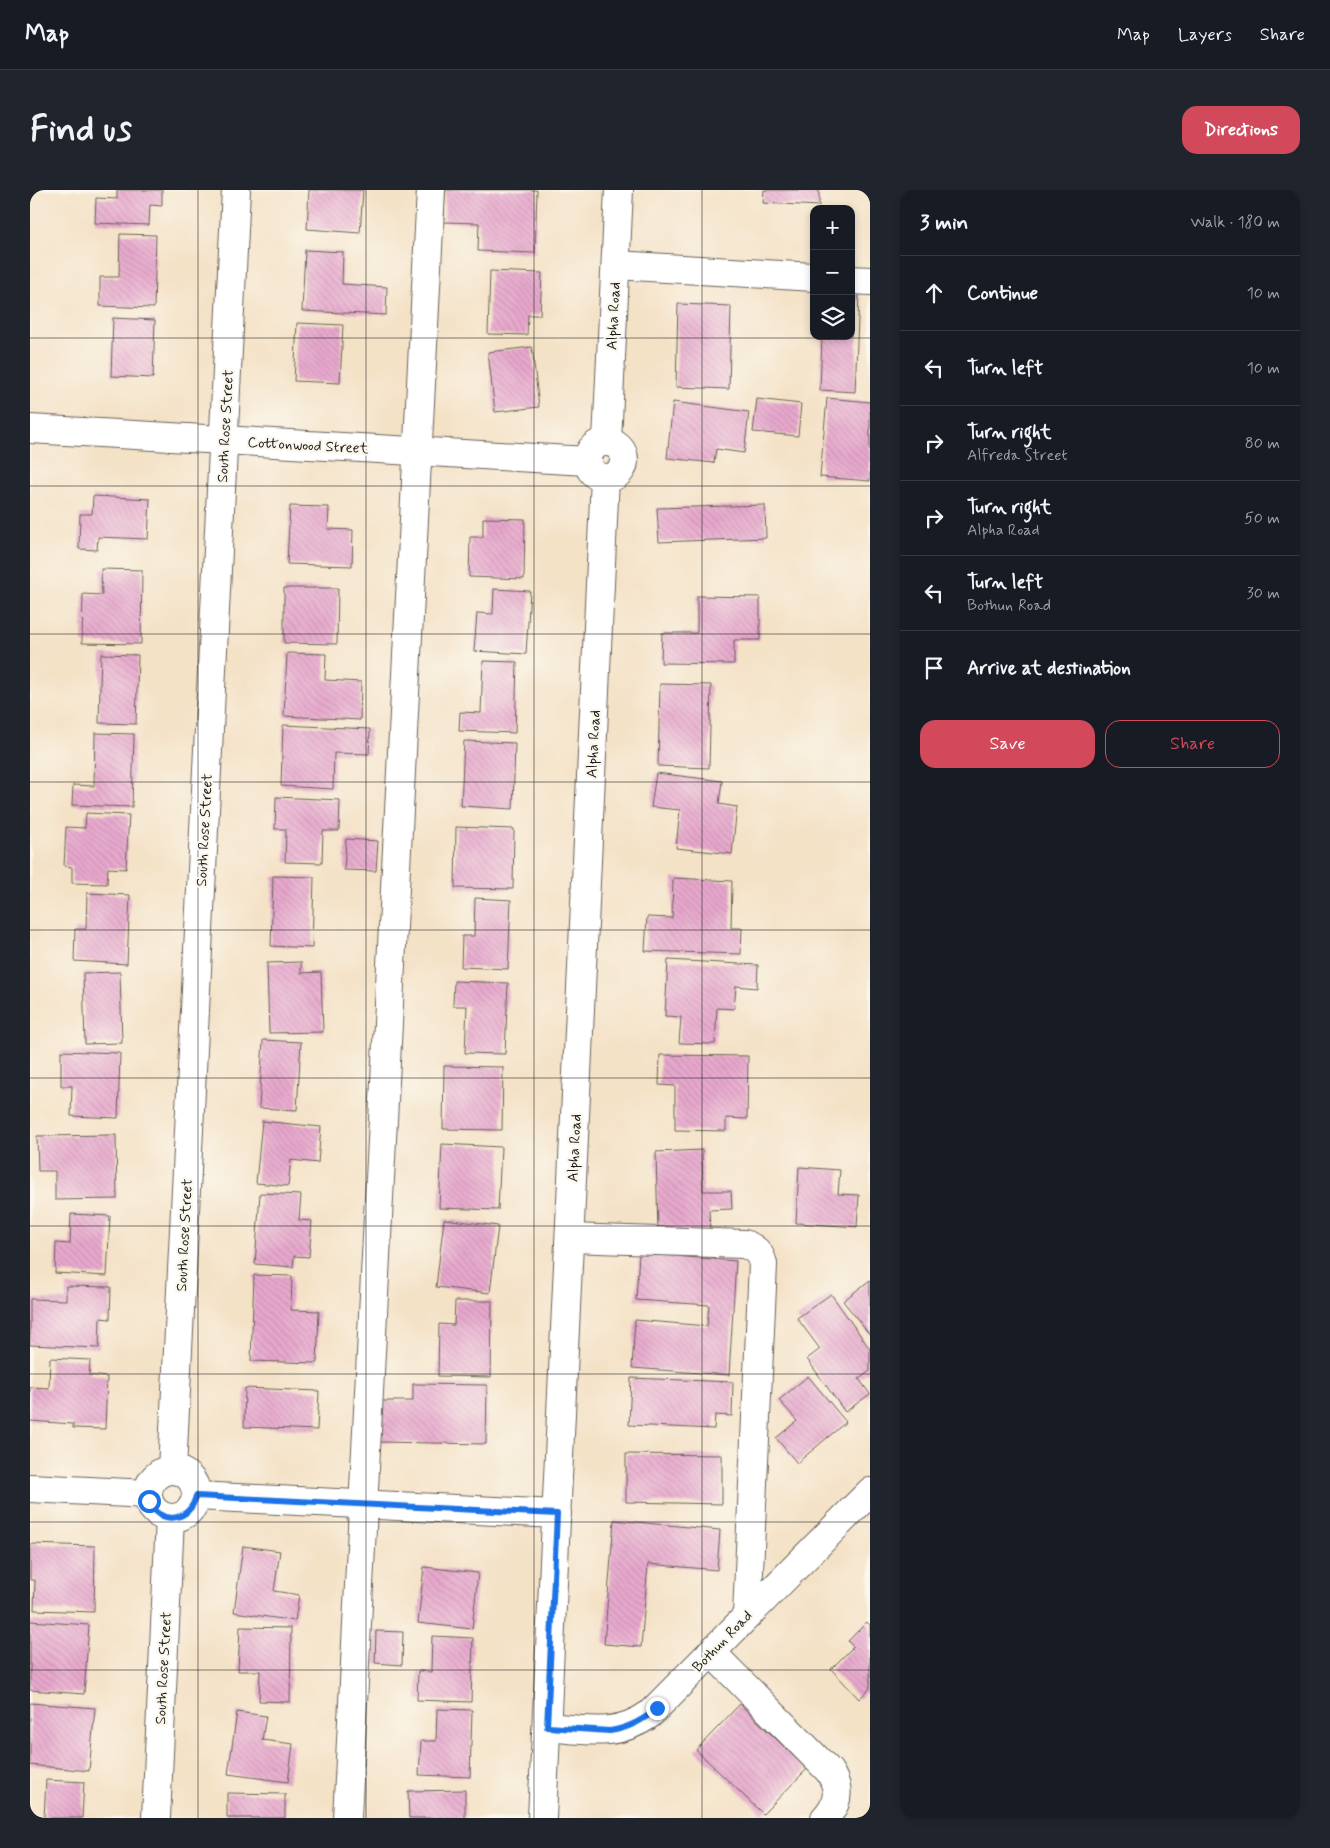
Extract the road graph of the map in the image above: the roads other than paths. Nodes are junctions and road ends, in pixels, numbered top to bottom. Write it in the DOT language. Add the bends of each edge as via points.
graph roads {
  1 [pos="236,190"];
  2 [pos="431,190"];
  3 [pos="619,190"];
  4 [pos="616,266"];
  5 [pos="810,277"];
  6 [pos="855,280"];
  7 [pos="870,282"];
  8 [pos="30,428"];
  9 [pos="224,440"];
  10 [pos="418,451"];
  11 [pos="596,469"];
  12 [pos="570,1238"];
  13 [pos="172,1470"];
  14 [pos="30,1488"];
  15 [pos="870,1492"];
  16 [pos="148,1494"];
  17 [pos="196,1496"];
  18 [pos="363,1505"];
  19 [pos="557,1514"];
  20 [pos="170,1518"];
  21 [pos="747,1615"];
  22 [pos="711,1652"];
  23 [pos="547,1727"];
  24 [pos="156,1818"];
  25 [pos="347,1818"];
  26 [pos="542,1818"];
  27 [pos="825,1818"];
  1 -- 9 [label="street, South Rose Street"];
  2 -- 10 [label="street"];
  3 -- 4 [label="street, Alpha Road"];
  4 -- 5 [label="street"];
  4 -- 11 [label="street, Alpha Road" via="606,442 617,445 624,461 620,472 610,478"];
  6 -- 7 [label="street"];
  8 -- 9 [label="street, Cottonwood Street"];
  9 -- 10 [label="street, Cottonwood Street"];
  9 -- 13 [label="street, South Rose Street"];
  10 -- 11 [label="street, Cottonwood Street"];
  10 -- 18 [label="street"];
  11 -- 12 [label="street, Alpha Road"];
  12 -- 19 [label="street, Alpha Road"];
  12 -- 21 [label="street" via="744,1244 758,1251 761,1257 763,1274"];
  13 -- 16 [label="street" via="152,1480"];
  13 -- 17 [label="street" via="192,1481"];
  14 -- 16 [label="street"];
  15 -- 21 [label="street, Bothun Road"];
  16 -- 20 [label="street" via="152,1508 163,1517"];
  17 -- 18 [label="street"];
  17 -- 20 [label="street" via="190,1510"];
  18 -- 19 [label="street"];
  18 -- 25 [label="street"];
  19 -- 23 [label="street, Alpha Road"];
  20 -- 24 [label="street, South Rose Street"];
  21 -- 22 [label="street, Bothun Road"];
  22 -- 23 [label="street, Bothun Road" via="657,1708 628,1727 610,1731"];
  22 -- 27 [label="street" via="829,1770 838,1791 837,1801"];
  23 -- 26 [label="street, Alpha Road"];
}
